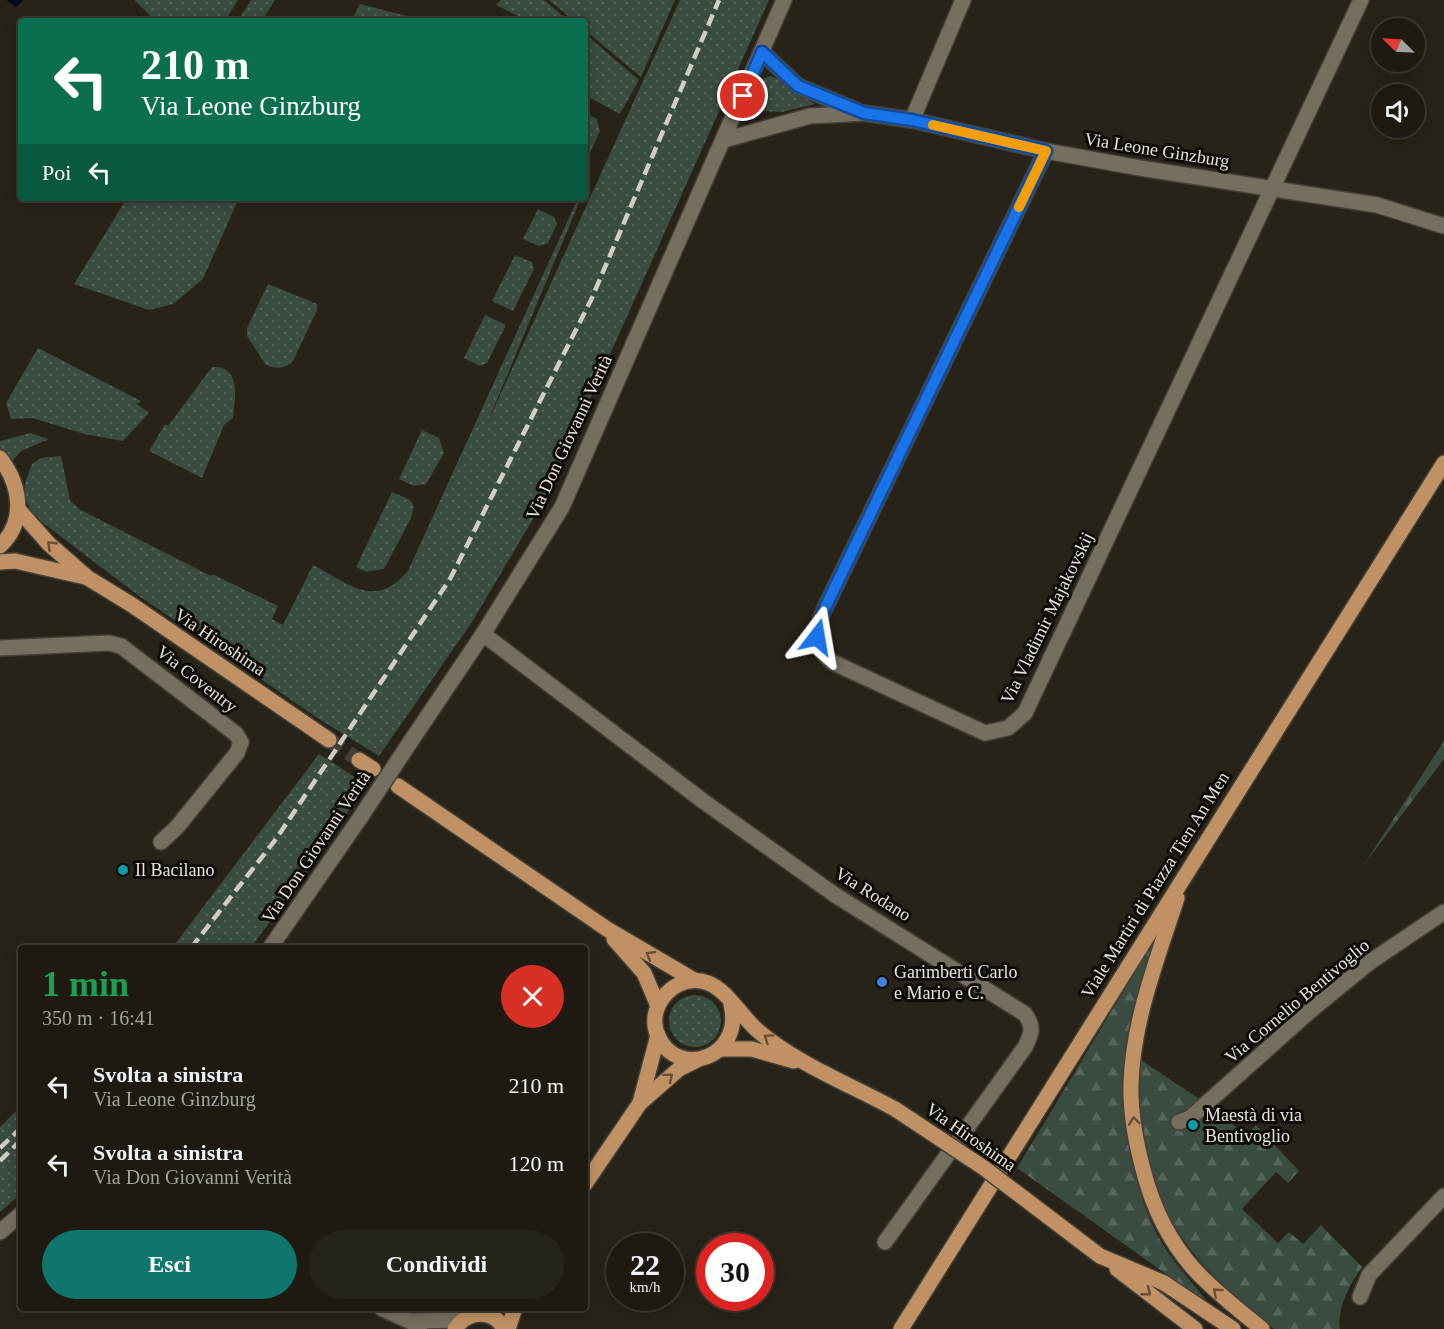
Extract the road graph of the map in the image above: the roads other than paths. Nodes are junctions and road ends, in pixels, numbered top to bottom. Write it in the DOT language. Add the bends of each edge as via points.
graph roads {
  1 [pos="784,0"];
  2 [pos="963,0"];
  3 [pos="1361,0"];
  4 [pos="762,52"];
  5 [pos="864,113"];
  6 [pos="912,120"];
  7 [pos="723,140"];
  8 [pos="1046,151"];
  9 [pos="1270,188"];
  10 [pos="1444,226"];
  11 [pos="0,458"];
  12 [pos="1444,463"];
  13 [pos="18,509"];
  14 [pos="0,546"];
  15 [pos="0,562"];
  16 [pos="88,578"];
  17 [pos="483,634"];
  18 [pos="0,648"];
  19 [pos="329,740"];
  20 [pos="359,760"];
  21 [pos="373,769"];
  22 [pos="398,786"];
  23 [pos="161,842"];
  24 [pos="1184,877"];
  25 [pos="1444,912"];
  26 [pos="607,929"];
  27 [pos="272,945"];
  28 [pos="694,980"];
  29 [pos="731,1004"];
  30 [pos="658,1006"];
  31 [pos="658,1035"];
  32 [pos="721,1048"];
  33 [pos="702,1058"];
  34 [pos="810,1066"];
  35 [pos="640,1102"];
  36 [pos="1179,1122"];
  37 [pos="588,1180"];
  38 [pos="1444,1196"];
  39 [pos="18,1217"];
  40 [pos="0,1232"];
  41 [pos="885,1242"];
  42 [pos="1100,1256"];
  43 [pos="1360,1297"];
  44 [pos="388,1311"];
  45 [pos="514,1311"];
  46 [pos="469,1318"];
  47 [pos="418,1325"];
  48 [pos="1192,1328"];
  49 [pos="506,1329"];
  50 [pos="901,1329"];
  51 [pos="1233,1329"];
  52 [pos="1263,1329"];
  1 -- 4 [label="street, Via Don Giovanni Verità"];
  2 -- 6 [label="street"];
  3 -- 9 [label="street, Via Vladimir Majakovskij"];
  4 -- 5 [label="street, Via Leone Ginzburg" via="798,86"];
  4 -- 7 [label="street, Via Don Giovanni Verità"];
  5 -- 6 [label="street, Via Leone Ginzburg"];
  5 -- 7 [label="street, Via Leone Ginzburg" via="810,116"];
  6 -- 8 [label="street, Via Leone Ginzburg"];
  7 -- 17 [label="street, Via Don Giovanni Verità" via="562,507"];
  8 -- 9 [label="street, Via Leone Ginzburg"];
  8 -- 9 [label="street, Via Vladimir Majakovskij" via="818,629 821,651 832,662 985,733 1008,728 1025,713"];
  9 -- 10 [label="street, Via Leone Ginzburg" via="1377,205"];
  11 -- 13 [label="main road" via="16,487"];
  12 -- 24 [label="main road, Viale Martiri di Piazza Tien An Men"];
  13 -- 14 [label="main road" via="14,527"];
  16 -- 13 [label="main road, Via Hiroshima, one-way" via="49,544"];
  15 -- 16 [label="main road, Via Hiroshima" via="15,561"];
  16 -- 19 [label="main road, Via Hiroshima"];
  17 -- 27 [label="street, Via Don Giovanni Verità, bridge"];
  17 -- 41 [label="street, Via Rodano" via="703,801 835,895 1014,1006 1032,1024 1025,1047"];
  18 -- 23 [label="street, Via Coventry" via="109,643 121,646 236,734 241,742 237,753"];
  20 -- 21 [label="main road"];
  22 -- 26 [label="main road, Via Hiroshima"];
  24 -- 50 [label="main road, Viale Martiri di Piazza Tien An Men"];
  52 -- 24 [label="main road, one-way" via="1208,1284 1170,1234 1150,1194 1133,1121 1131,1083 1139,1028"];
  25 -- 36 [label="street, Via Cornelio Bentivoglio" via="1370,962 1190,1118"];
  28 -- 26 [label="main road, Via Hiroshima, one-way"];
  26 -- 30 [label="main road, Via Hiroshima" via="644,973"];
  28 -- 29 [label="main road, Via Hiroshima" via="716,986"];
  28 -- 30 [label="main road" via="672,987"];
  29 -- 32 [label="main road" via="733,1028"];
  34 -- 29 [label="main road, Via Hiroshima, one-way" via="757,1030"];
  30 -- 31 [label="main road, Via Hiroshima"];
  31 -- 33 [label="main road" via="675,1053 687,1059"];
  31 -- 35 [label="main road, Via Hiroshima"];
  32 -- 33 [label="main road, Via Hiroshima"];
  32 -- 34 [label="main road, Via Hiroshima" via="752,1049"];
  35 -- 33 [label="main road, Via Hiroshima, one-way" via="679,1069"];
  34 -- 42 [label="main road, Via Hiroshima, bridge" via="895,1109 984,1168"];
  35 -- 37 [label="main road, Via Hiroshima"];
  38 -- 43 [label="street" via="1370,1275"];
  39 -- 40 [label="street"];
  42 -- 48 [label="main road, Via Hiroshima, one-way"];
  42 -- 51 [label="main road, Via Hiroshima" via="1164,1282"];
  44 -- 47 [label="street"];
  45 -- 49 [label="main road"];
  46 -- 47 [label="street"];
  46 -- 49 [label="main road" via="494,1318"];
}
